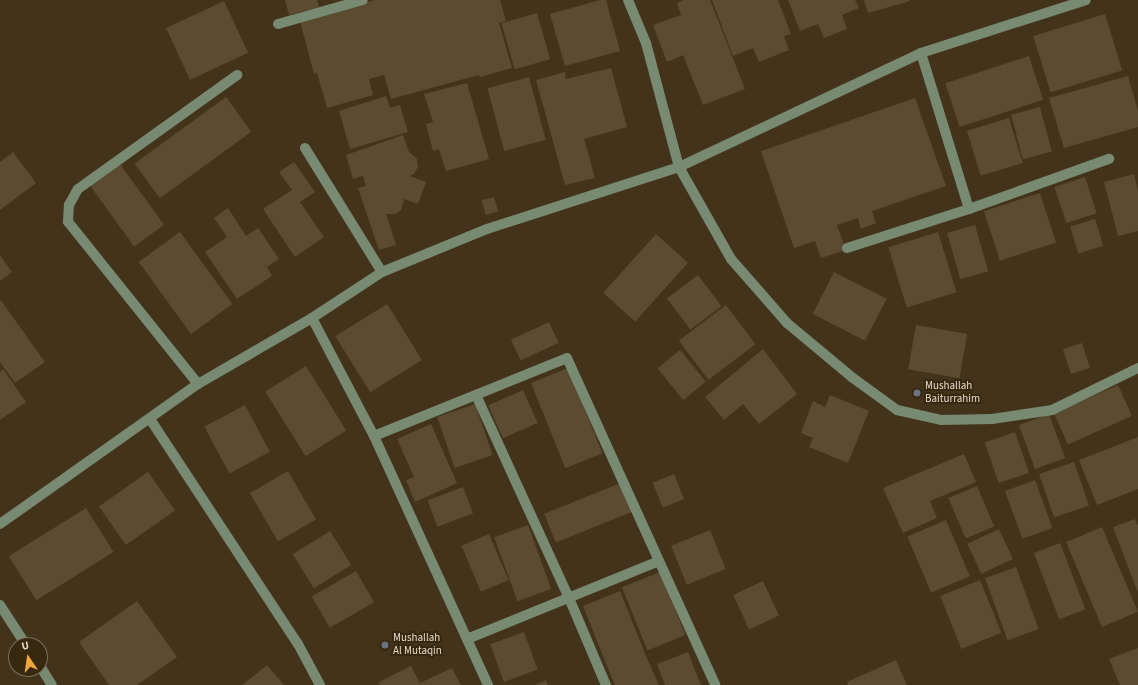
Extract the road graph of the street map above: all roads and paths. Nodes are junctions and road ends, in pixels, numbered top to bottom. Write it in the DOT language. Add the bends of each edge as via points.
graph roads {
  1 [pos="363,0"];
  2 [pos="628,0"];
  3 [pos="1086,0"];
  4 [pos="278,24"];
  5 [pos="921,53"];
  6 [pos="237,75"];
  7 [pos="305,148"];
  8 [pos="1109,159"];
  9 [pos="679,167"];
  10 [pos="969,209"];
  11 [pos="847,248"];
  12 [pos="382,272"];
  13 [pos="312,318"];
  14 [pos="1138,368"];
  15 [pos="198,384"];
  16 [pos="476,395"];
  17 [pos="150,419"];
  18 [pos="374,436"];
  19 [pos="0,524"];
  20 [pos="659,561"];
  21 [pos="568,598"];
  22 [pos="0,605"];
  23 [pos="21,637"];
  24 [pos="467,639"];
  25 [pos="320,685"];
  26 [pos="488,685"];
  27 [pos="606,685"];
  28 [pos="715,685"];
  1 -- 4 [label="street"];
  2 -- 9 [label="street" via="646,43"];
  3 -- 5 [label="street"];
  5 -- 9 [label="street"];
  5 -- 10 [label="street"];
  6 -- 15 [label="street" via="78,189 69,205 68,222"];
  7 -- 12 [label="street"];
  8 -- 10 [label="street"];
  9 -- 12 [label="street" via="487,229"];
  9 -- 14 [label="street" via="731,259 787,323 852,378 897,410 940,420 992,419 1052,410"];
  10 -- 11 [label="street"];
  12 -- 13 [label="street"];
  13 -- 15 [label="street"];
  13 -- 18 [label="street"];
  15 -- 17 [label="street"];
  16 -- 18 [label="street"];
  16 -- 20 [label="street" via="567,358"];
  16 -- 21 [label="street"];
  17 -- 19 [label="street"];
  17 -- 25 [label="street" via="298,644"];
  18 -- 24 [label="street"];
  20 -- 21 [label="street"];
  20 -- 28 [label="street"];
  21 -- 24 [label="street"];
  21 -- 27 [label="street"];
  22 -- 23 [label="street"];
  24 -- 26 [label="street"];
}
